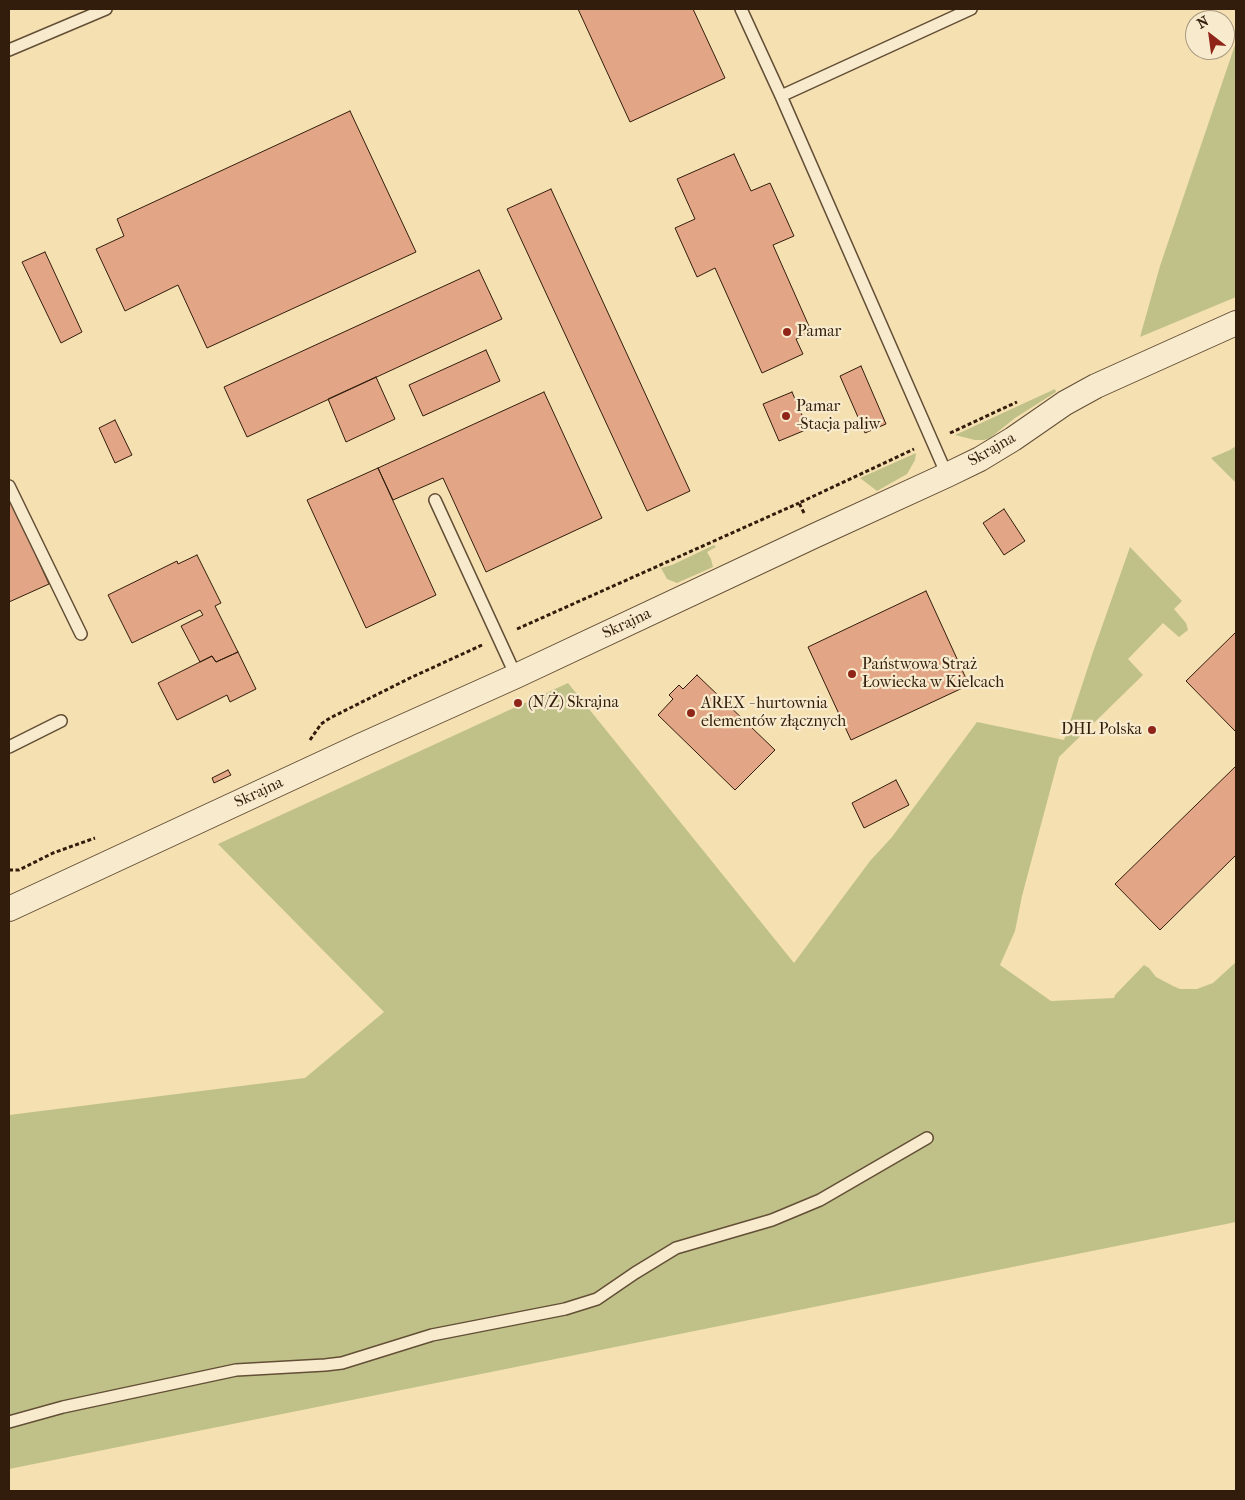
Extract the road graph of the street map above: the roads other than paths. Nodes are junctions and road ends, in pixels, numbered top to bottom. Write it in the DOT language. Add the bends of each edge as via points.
graph roads {
  1 [pos="106,9"];
  2 [pos="741,9"];
  3 [pos="971,9"];
  4 [pos="9,50"];
  5 [pos="781,96"];
  6 [pos="1236,323"];
  7 [pos="947,475"];
  8 [pos="9,486"];
  9 [pos="435,500"];
  10 [pos="81,634"];
  11 [pos="516,676"];
  12 [pos="61,721"];
  13 [pos="9,747"];
  14 [pos="9,909"];
  15 [pos="927,1138"];
  16 [pos="9,1422"];
  1 -- 4 [label="lane"];
  2 -- 5 [label="lane"];
  3 -- 5 [label="lane"];
  5 -- 7 [label="lane"];
  6 -- 7 [label="street, Skrajna" via="1096,386 980,459"];
  7 -- 11 [label="street, Skrajna"];
  8 -- 10 [label="lane"];
  9 -- 11 [label="lane"];
  11 -- 14 [label="street, Skrajna"];
  12 -- 13 [label="lane"];
  15 -- 16 [label="lane" via="820,1200 772,1220 676,1248 597,1298 565,1309 432,1335 342,1363 236,1370 63,1407"];
}
